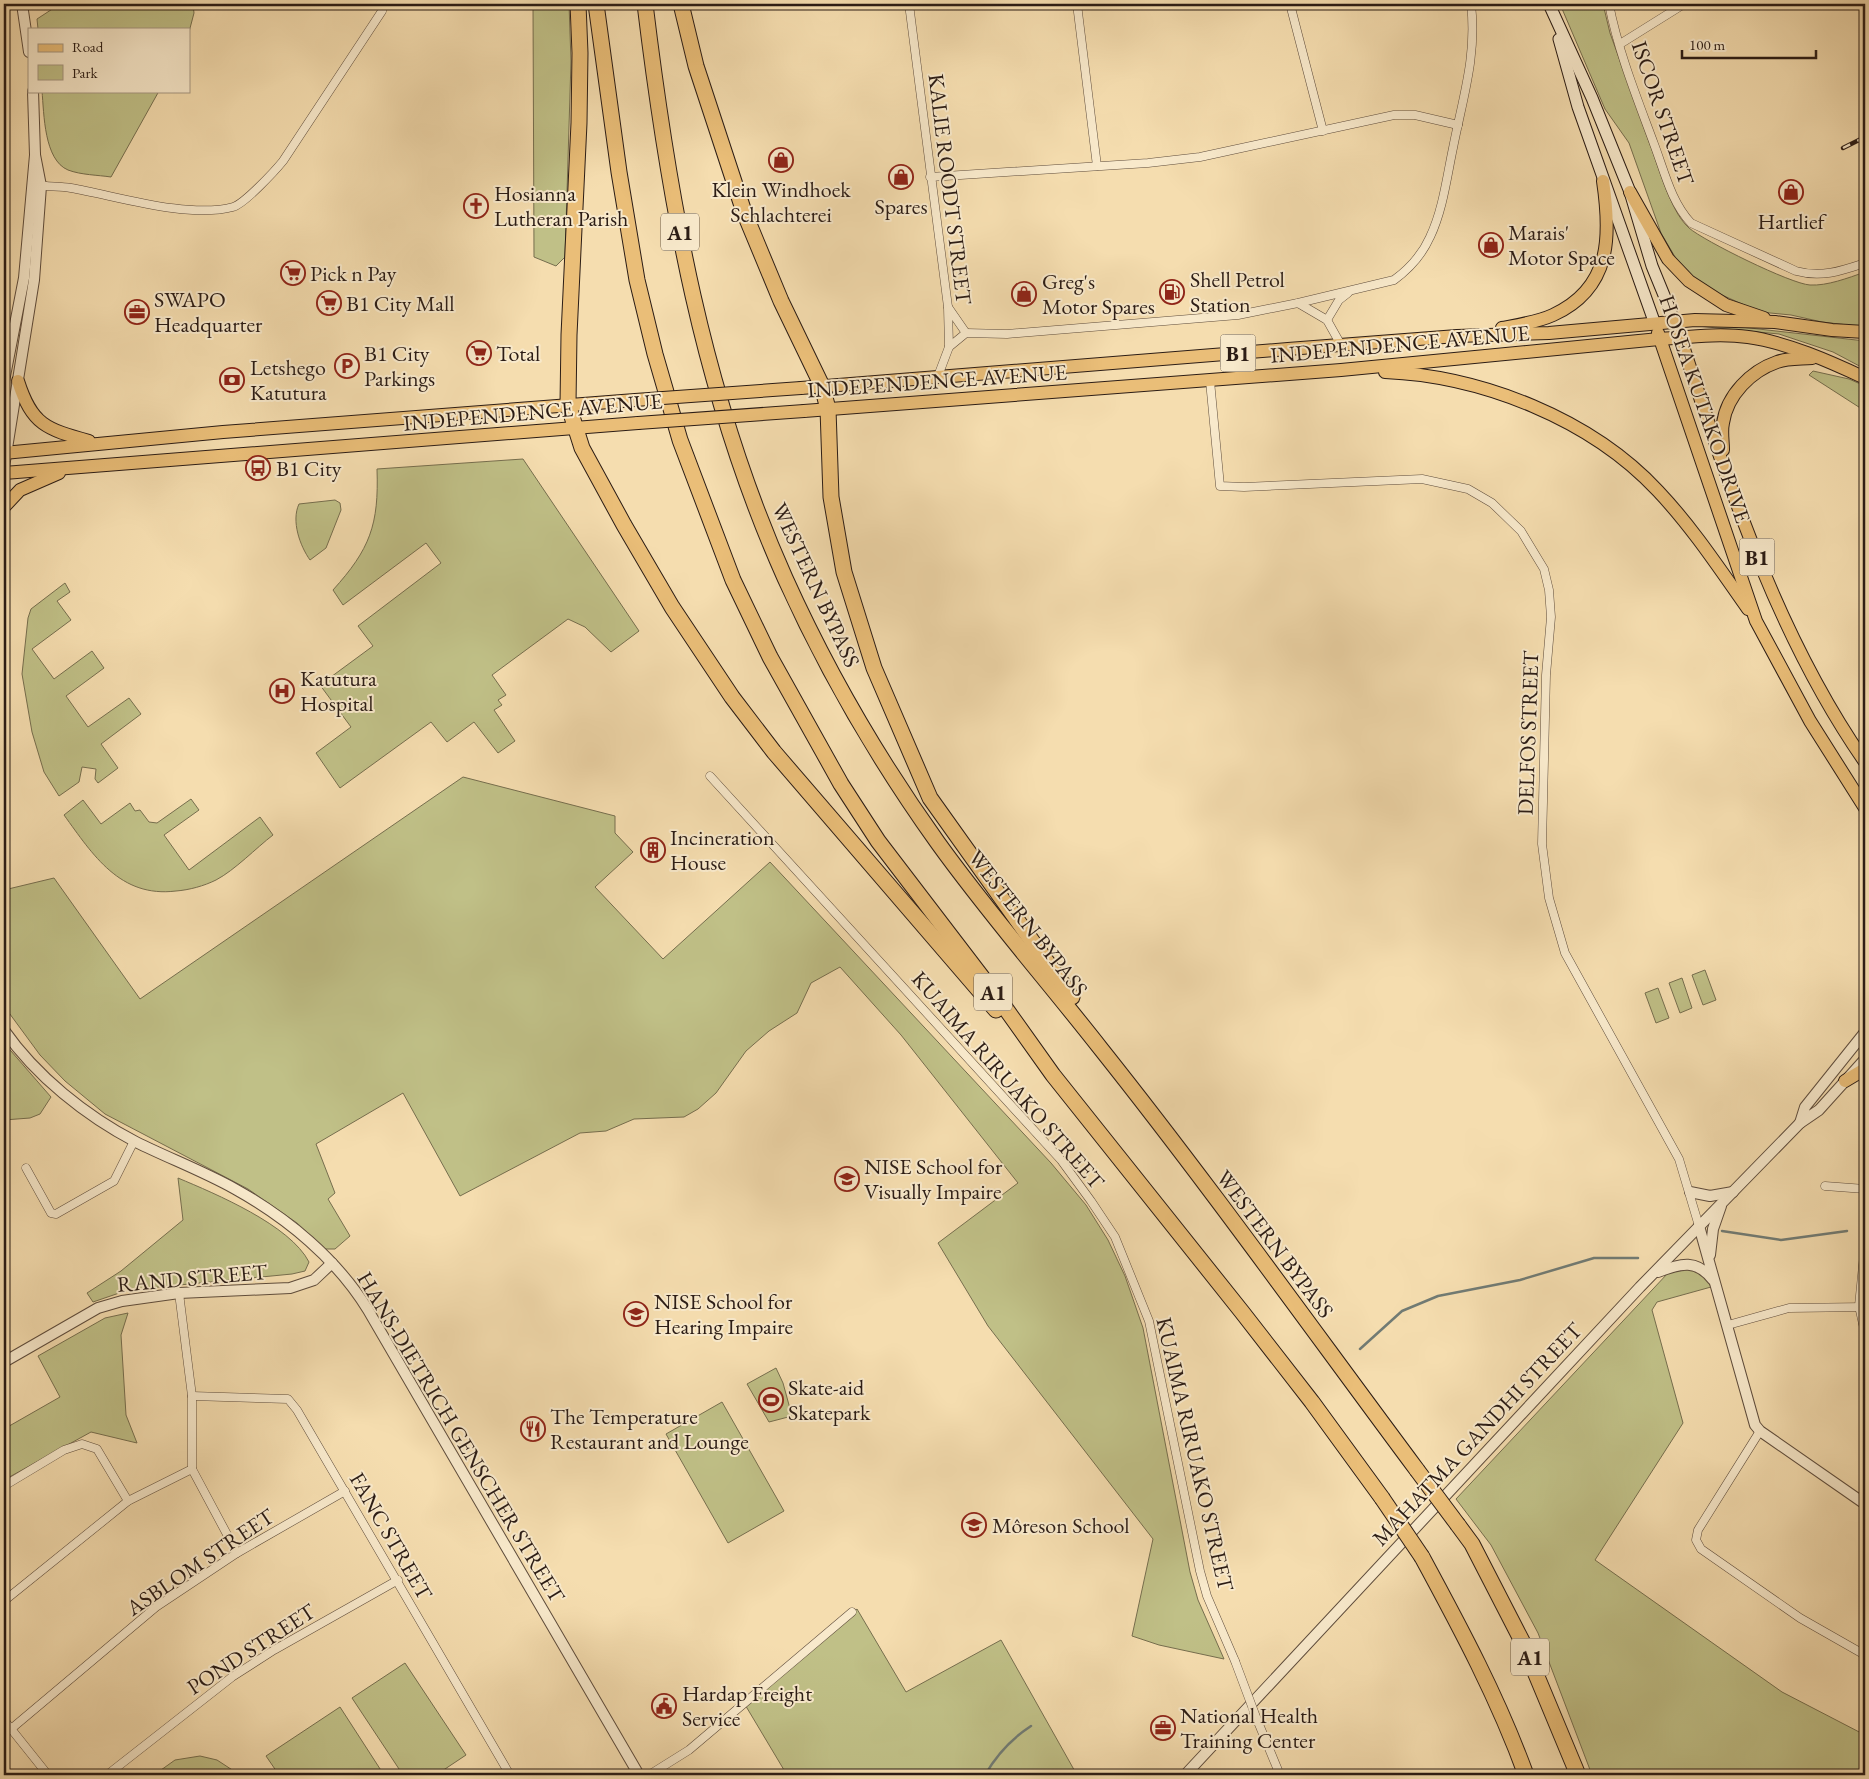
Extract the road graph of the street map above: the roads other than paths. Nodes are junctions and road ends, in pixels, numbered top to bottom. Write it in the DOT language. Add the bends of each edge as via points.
graph roads {
  1 [pos="22,4"];
  2 [pos="578,4"];
  3 [pos="596,4"];
  4 [pos="645,4"];
  5 [pos="681,4"];
  6 [pos="909,4"];
  7 [pos="1078,4"];
  8 [pos="1290,4"];
  9 [pos="1471,4"];
  10 [pos="1609,4"];
  11 [pos="1684,4"];
  12 [pos="382,11"];
  13 [pos="1620,44"];
  14 [pos="28,45"];
  15 [pos="33,92"];
  16 [pos="1458,125"];
  17 [pos="1323,131"];
  18 [pos="1097,166"];
  19 [pos="930,178"];
  20 [pos="1603,181"];
  21 [pos="37,185"];
  22 [pos="1630,192"];
  23 [pos="1865,263"];
  24 [pos="1349,292"];
  25 [pos="1298,303"];
  26 [pos="948,307"];
  27 [pos="1327,320"];
  28 [pos="1675,322"];
  29 [pos="1775,322"];
  30 [pos="1655,324"];
  31 [pos="1865,332"];
  32 [pos="966,333"];
  33 [pos="1457,336"];
  34 [pos="1680,338"];
  35 [pos="1660,339"];
  36 [pos="1341,345"];
  37 [pos="949,347"];
  38 [pos="1819,358"];
  39 [pos="1341,370"];
  40 [pos="938,376"];
  41 [pos="1865,378"];
  42 [pos="4,381"];
  43 [pos="18,381"];
  44 [pos="1210,381"];
  45 [pos="822,386"];
  46 [pos="568,404"];
  47 [pos="828,409"];
  48 [pos="575,428"];
  49 [pos="97,443"];
  50 [pos="5,453"];
  51 [pos="1723,462"];
  52 [pos="4,467"];
  53 [pos="71,468"];
  54 [pos="4,473"];
  55 [pos="4,507"];
  56 [pos="1756,621"];
  57 [pos="1865,762"];
  58 [pos="710,776"];
  59 [pos="1865,808"];
  60 [pos="4,1030"];
  61 [pos="1865,1032"];
  62 [pos="1102,1049"];
  63 [pos="1865,1059"];
  64 [pos="1865,1068"];
  65 [pos="1053,1075"];
  66 [pos="1845,1081"];
  67 [pos="1800,1122"];
  68 [pos="134,1141"];
  69 [pos="26,1168"];
  70 [pos="1825,1186"];
  71 [pos="1865,1189"];
  72 [pos="1690,1192"];
  73 [pos="1732,1192"];
  74 [pos="1722,1202"];
  75 [pos="1699,1226"];
  76 [pos="1865,1245"];
  77 [pos="1709,1258"];
  78 [pos="332,1263"];
  79 [pos="1653,1274"];
  80 [pos="1716,1283"];
  81 [pos="179,1293"];
  82 [pos="1862,1307"];
  83 [pos="1728,1325"];
  84 [pos="1865,1333"];
  85 [pos="4,1362"];
  86 [pos="192,1396"];
  87 [pos="1760,1431"];
  88 [pos="192,1469"];
  89 [pos="4,1486"];
  90 [pos="345,1491"];
  91 [pos="128,1501"];
  92 [pos="1865,1504"];
  93 [pos="237,1553"];
  94 [pos="398,1580"];
  95 [pos="4,1601"];
  96 [pos="852,1612"];
  97 [pos="1865,1655"];
  98 [pos="4,1720"];
  99 [pos="11,1729"];
  100 [pos="48,1775"];
  101 [pos="107,1775"];
  102 [pos="510,1775"];
  103 [pos="639,1775"];
  104 [pos="649,1775"];
  105 [pos="1185,1775"];
  106 [pos="1280,1775"];
  107 [pos="1526,1775"];
  108 [pos="1578,1775"];
  1 -- 14 [label="street"];
  2 -- 46 [label="highway" via="579,122"];
  3 -- 65 [label="highway, A1" via="637,280 680,440 733,580 770,657 841,784 878,841"];
  4 -- 62 [label="highway, WESTERN BYPASS / A1" via="674,204 704,347 736,456 786,581 852,709 936,840 996,920"];
  5 -- 45 [label="highway" via="696,66 744,212 781,301"];
  6 -- 19 [label="street, KALIE ROODT STREET"];
  7 -- 18 [label="street"];
  8 -- 17 [label="street"];
  9 -- 16 [label="street" via="1473,51"];
  10 -- 13 [label="street, ISCOR STREET"];
  11 -- 13 [label="street"];
  12 -- 21 [label="street" via="283,162 235,207 205,211 185,209"];
  13 -- 23 [label="street, ISCOR STREET" via="1634,90 1678,204 1691,223 1811,275 1824,275"];
  15 -- 21 [label="street"];
  16 -- 17 [label="street" via="1415,115 1394,115"];
  16 -- 24 [label="street" via="1436,221 1425,248 1407,271 1394,280"];
  17 -- 18 [label="street" via="1200,157"];
  18 -- 19 [label="street"];
  19 -- 26 [label="street, KALIE ROODT STREET"];
  20 -- 22 [label="main road, HOSEA KUTAKO DRIVE" via="1549,4"];
  20 -- 30 [label="main road, HOSEA KUTAKO DRIVE"];
  20 -- 33 [label="main road" via="1608,216 1605,256 1584,292 1570,306 1552,316"];
  21 -- 42 [label="street" via="24,278"];
  21 -- 43 [label="street" via="34,280"];
  22 -- 28 [label="main road, HOSEA KUTAKO DRIVE" via="1652,266"];
  22 -- 29 [label="main road" via="1668,260 1688,281 1726,305"];
  24 -- 25 [label="street"];
  24 -- 27 [label="street" via="1339,300"];
  25 -- 27 [label="street"];
  25 -- 32 [label="street" via="1238,315 1195,319 1007,334"];
  26 -- 32 [label="street"];
  26 -- 37 [label="street, KALIE ROODT STREET"];
  27 -- 36 [label="street"];
  28 -- 29 [label="main road, INDEPENDENCE AVENUE"];
  28 -- 30 [label="main road, INDEPENDENCE AVENUE"];
  28 -- 34 [label="main road, HOSEA KUTAKO DRIVE"];
  29 -- 31 [label="main road, INDEPENDENCE AVENUE"];
  30 -- 33 [label="main road, INDEPENDENCE AVENUE / B1" via="1549,333"];
  30 -- 35 [label="main road, HOSEA KUTAKO DRIVE"];
  32 -- 37 [label="street"];
  33 -- 36 [label="main road, INDEPENDENCE AVENUE / B1"];
  34 -- 35 [label="main road, INDEPENDENCE AVENUE"];
  34 -- 38 [label="main road, INDEPENDENCE AVENUE" via="1748,337"];
  34 -- 51 [label="main road, HOSEA KUTAKO DRIVE / B1"];
  35 -- 39 [label="main road, INDEPENDENCE AVENUE / B1"];
  35 -- 56 [label="main road, HOSEA KUTAKO DRIVE"];
  36 -- 40 [label="main road, INDEPENDENCE AVENUE / B1"];
  37 -- 40 [label="street, KALIE ROODT STREET"];
  38 -- 41 [label="main road, INDEPENDENCE AVENUE"];
  38 -- 51 [label="main road" via="1777,362 1742,384 1729,404 1723,423"];
  39 -- 44 [label="main road, INDEPENDENCE AVENUE / B1"];
  39 -- 56 [label="main road, B1" via="1399,372 1494,390 1567,423 1630,465 1656,489 1685,521"];
  40 -- 45 [label="main road, INDEPENDENCE AVENUE / B1"];
  43 -- 49 [label="main road" via="25,403 46,427"];
  43 -- 50 [label="street"];
  44 -- 47 [label="main road, INDEPENDENCE AVENUE / B1"];
  44 -- 72 [label="street, DELFOS STREET" via="1220,486 1422,479 1444,482 1468,489 1492,503 1521,531 1534,550 1544,569 1551,617 1546,675 1542,844 1549,898 1565,954 1672,1146"];
  45 -- 46 [label="main road, INDEPENDENCE AVENUE / B1, bridge"];
  45 -- 47 [label="highway"];
  46 -- 48 [label="highway"];
  46 -- 49 [label="main road, INDEPENDENCE AVENUE"];
  47 -- 48 [label="main road, INDEPENDENCE AVENUE / B1, bridge"];
  47 -- 62 [label="highway" via="831,497 844,572 888,702 930,798 1089,1021"];
  48 -- 53 [label="main road, INDEPENDENCE AVENUE"];
  48 -- 65 [label="highway" via="582,448 672,607 732,696 812,797"];
  49 -- 50 [label="main road, INDEPENDENCE AVENUE"];
  50 -- 52 [label="street"];
  51 -- 57 [label="main road, HOSEA KUTAKO DRIVE / B1" via="1761,565 1793,639 1834,714"];
  53 -- 54 [label="main road, INDEPENDENCE AVENUE"];
  53 -- 55 [label="main road" via="20,490"];
  56 -- 59 [label="main road, HOSEA KUTAKO DRIVE / B1" via="1810,722"];
  58 -- 106 [label="street, KUAIMA RIRUAKO STREET, bridge" via="1061,1160 1114,1237 1149,1321 1207,1596"];
  60 -- 68 [label="street, HANS-DIETRICH GENSCHER STREET" via="42,1072 80,1106"];
  61 -- 67 [label="street, MAHATMA GANDHI STREET" via="1805,1107"];
  62 -- 108 [label="highway, WESTERN BYPASS / A1, bridge" via="1472,1544 1523,1643"];
  63 -- 66 [label="street, MAHATMA GANDHI STREET"];
  64 -- 66 [label="main road"];
  65 -- 107 [label="highway, A1, bridge" via="1312,1402 1422,1557 1478,1660"];
  66 -- 67 [label="street, MAHATMA GANDHI STREET" via="1819,1110"];
  67 -- 73 [label="street, MAHATMA GANDHI STREET"];
  68 -- 69 [label="street" via="114,1181 56,1214 51,1212"];
  68 -- 78 [label="street, HANS-DIETRICH GENSCHER STREET" via="242,1193 291,1227"];
  70 -- 71 [label="street"];
  72 -- 73 [label="street" via="1710,1196"];
  72 -- 75 [label="street, DELFOS STREET"];
  73 -- 74 [label="street, MAHATMA GANDHI STREET"];
  74 -- 75 [label="street, MAHATMA GANDHI STREET"];
  74 -- 77 [label="street"];
  75 -- 77 [label="street"];
  75 -- 79 [label="street, MAHATMA GANDHI STREET"];
  76 -- 82 [label="street"];
  77 -- 80 [label="street"];
  78 -- 81 [label="street, RAND STREET" via="314,1280 290,1288"];
  78 -- 103 [label="street, HANS-DIETRICH GENSCHER STREET" via="368,1310"];
  79 -- 80 [label="street" via="1690,1263 1703,1269"];
  79 -- 105 [label="street, MAHATMA GANDHI STREET"];
  80 -- 83 [label="street"];
  81 -- 85 [label="street, RAND STREET" via="122,1301 98,1308"];
  81 -- 86 [label="street"];
  82 -- 83 [label="street" via="1789,1308"];
  82 -- 84 [label="street"];
  83 -- 87 [label="street" via="1747,1400"];
  86 -- 88 [label="street"];
  86 -- 90 [label="street, FANC STREET" via="288,1400"];
  87 -- 92 [label="street"];
  87 -- 97 [label="street" via="1698,1530 1696,1540 1701,1549 1800,1618"];
  88 -- 91 [label="street"];
  88 -- 93 [label="street"];
  89 -- 91 [label="street" via="64,1450 82,1444 97,1449"];
  90 -- 93 [label="street, ASBLOM STREET"];
  90 -- 94 [label="street, FANC STREET"];
  91 -- 95 [label="street"];
  93 -- 99 [label="street, ASBLOM STREET" via="156,1607"];
  94 -- 101 [label="street, POND STREET" via="232,1677"];
  94 -- 102 [label="street, FANC STREET"];
  96 -- 104 [label="street" via="689,1750"];
  98 -- 99 [label="street"];
  99 -- 100 [label="street"];
}
